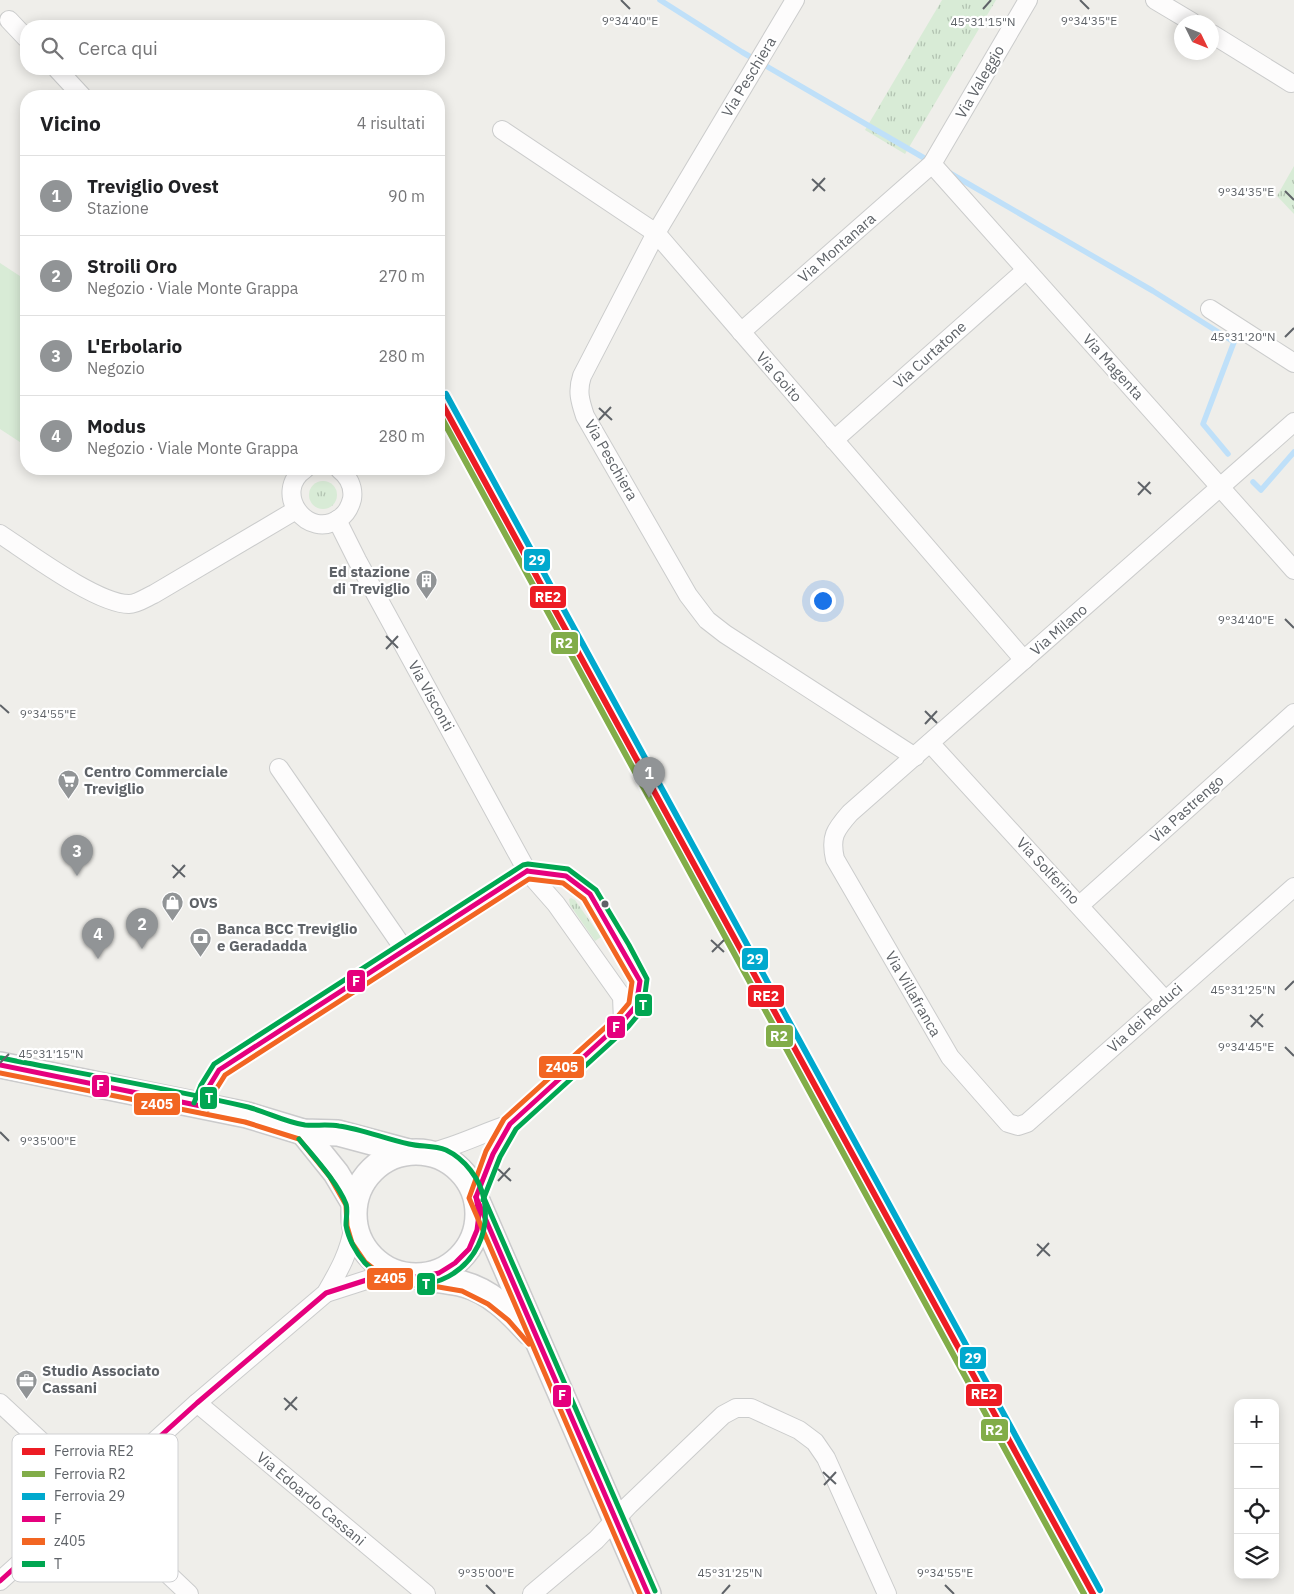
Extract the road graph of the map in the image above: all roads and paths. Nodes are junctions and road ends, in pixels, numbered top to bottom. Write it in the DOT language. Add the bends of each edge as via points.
graph roads {
  1 [pos="795,0"];
  2 [pos="1028,0"];
  3 [pos="1155,0"];
  4 [pos="1180,15"];
  5 [pos="9,20"];
  6 [pos="20,32"];
  7 [pos="1219,38"];
  8 [pos="63,75"];
  9 [pos="1291,83"];
  10 [pos="76,90"];
  11 [pos="502,130"];
  12 [pos="932,164"];
  13 [pos="656,233"];
  14 [pos="1026,270"];
  15 [pos="1210,309"];
  16 [pos="741,332"];
  17 [pos="1294,363"];
  18 [pos="1294,422"];
  19 [pos="834,440"];
  20 [pos="299,475"];
  21 [pos="344,475"];
  22 [pos="1220,488"];
  23 [pos="296,510"];
  24 [pos="337,520"];
  25 [pos="0,534"];
  26 [pos="1294,570"];
  27 [pos="1024,660"];
  28 [pos="1294,713"];
  29 [pos="930,743"];
  30 [pos="915,757"];
  31 [pos="279,768"];
  32 [pos="832,844"];
  33 [pos="527,871"];
  34 [pos="582,886"];
  35 [pos="1294,887"];
  36 [pos="556,904"];
  37 [pos="1080,905"];
  38 [pos="404,949"];
  39 [pos="1165,1000"];
  40 [pos="623,1021"];
  41 [pos="0,1065"];
  42 [pos="201,1106"];
  43 [pos="510,1124"];
  44 [pos="1018,1126"];
  45 [pos="302,1132"];
  46 [pos="418,1152"];
  47 [pos="477,1199"];
  48 [pos="354,1214"];
  49 [pos="413,1276"];
  50 [pos="326,1293"];
  51 [pos="539,1343"];
  52 [pos="0,1403"];
  53 [pos="197,1403"];
  54 [pos="33,1434"];
  55 [pos="163,1434"];
  56 [pos="615,1519"];
  57 [pos="12,1570"];
  58 [pos="0,1581"];
  59 [pos="176,1582"];
  60 [pos="189,1594"];
  61 [pos="426,1594"];
  62 [pos="532,1594"];
  63 [pos="648,1594"];
  64 [pos="887,1594"];
  1 -- 13 [label="street, Via Peschiera"];
  2 -- 12 [label="street, Via Valeggio"];
  3 -- 4 [label="street"];
  5 -- 6 [label="street"];
  7 -- 9 [label="street"];
  8 -- 10 [label="street"];
  11 -- 13 [label="street, Via Goito"];
  12 -- 14 [label="street, Via Magenta"];
  12 -- 16 [label="street, Via Montanara"];
  13 -- 16 [label="street, Via Goito"];
  13 -- 30 [label="street, Via Peschiera" via="582,376 579,393 585,416 688,594 707,620"];
  14 -- 19 [label="street, Via Curtatone"];
  14 -- 22 [label="street, Via Magenta"];
  15 -- 17 [label="street"];
  16 -- 19 [label="street, Via Goito"];
  18 -- 22 [label="street, Via Milano"];
  19 -- 27 [label="street, Via Goito"];
  20 -- 23 [label="street" via="292,486"];
  21 -- 24 [label="street" via="350,482 352,496 349,507"];
  22 -- 26 [label="street, Via Magenta"];
  22 -- 27 [label="street, Via Milano"];
  23 -- 24 [label="street" via="314,523 326,524"];
  23 -- 25 [label="street" via="154,594 131,604 112,602 93,593"];
  24 -- 33 [label="street, Via Visconti"];
  27 -- 29 [label="street, Via Milano"];
  28 -- 37 [label="street, Via Pastrengo"];
  29 -- 30 [label="street, Via Milano"];
  29 -- 37 [label="street, Via Solferino"];
  30 -- 32 [label="street, Via Milano" via="850,813 839,825"];
  31 -- 38 [label="street"];
  32 -- 44 [label="street, Via Villafranca" via="835,859 950,1058 1008,1123"];
  33 -- 34 [label="street" via="566,876"];
  33 -- 36 [label="street, Via Visconti"];
  33 -- 38 [label="street"];
  34 -- 36 [label="street" via="568,886 560,893"];
  34 -- 40 [label="street" via="590,894 640,981 636,1006"];
  35 -- 39 [label="street, Via dei Reduci"];
  36 -- 40 [label="street, Via Visconti" via="622,997"];
  37 -- 39 [label="street, Via Solferino"];
  38 -- 42 [label="street" via="219,1070"];
  39 -- 44 [label="street, Via dei Reduci" via="1028,1123"];
  40 -- 43 [label="street"];
  41 -- 42 [label="main road"];
  42 -- 45 [label="main road"];
  43 -- 46 [label="street" via="447,1148"];
  43 -- 47 [label="street" via="493,1154"];
  45 -- 46 [label="main road" via="338,1133"];
  45 -- 48 [label="main road" via="336,1173"];
  46 -- 47 [label="main road" via="442,1157 456,1166 470,1181"];
  46 -- 48 [label="main road" via="387,1159 373,1169 360,1186"];
  47 -- 49 [label="main road" via="477,1230 469,1249 439,1273"];
  47 -- 51 [label="main road"];
  48 -- 49 [label="main road" via="359,1241 370,1257 387,1270"];
  48 -- 50 [label="street" via="350,1248"];
  49 -- 50 [label="street" via="379,1276"];
  49 -- 51 [label="main road" via="464,1284 492,1298 513,1314"];
  50 -- 53 [label="street"];
  51 -- 56 [label="main road"];
  52 -- 54 [label="street"];
  53 -- 55 [label="street"];
  53 -- 61 [label="street, Via Edoardo Cassani"];
  56 -- 62 [label="street" via="596,1540"];
  56 -- 63 [label="main road"];
  56 -- 64 [label="street" via="723,1415 736,1408 751,1408 799,1430 816,1442"];
  57 -- 58 [label="street"];
  59 -- 60 [label="street"];
}
